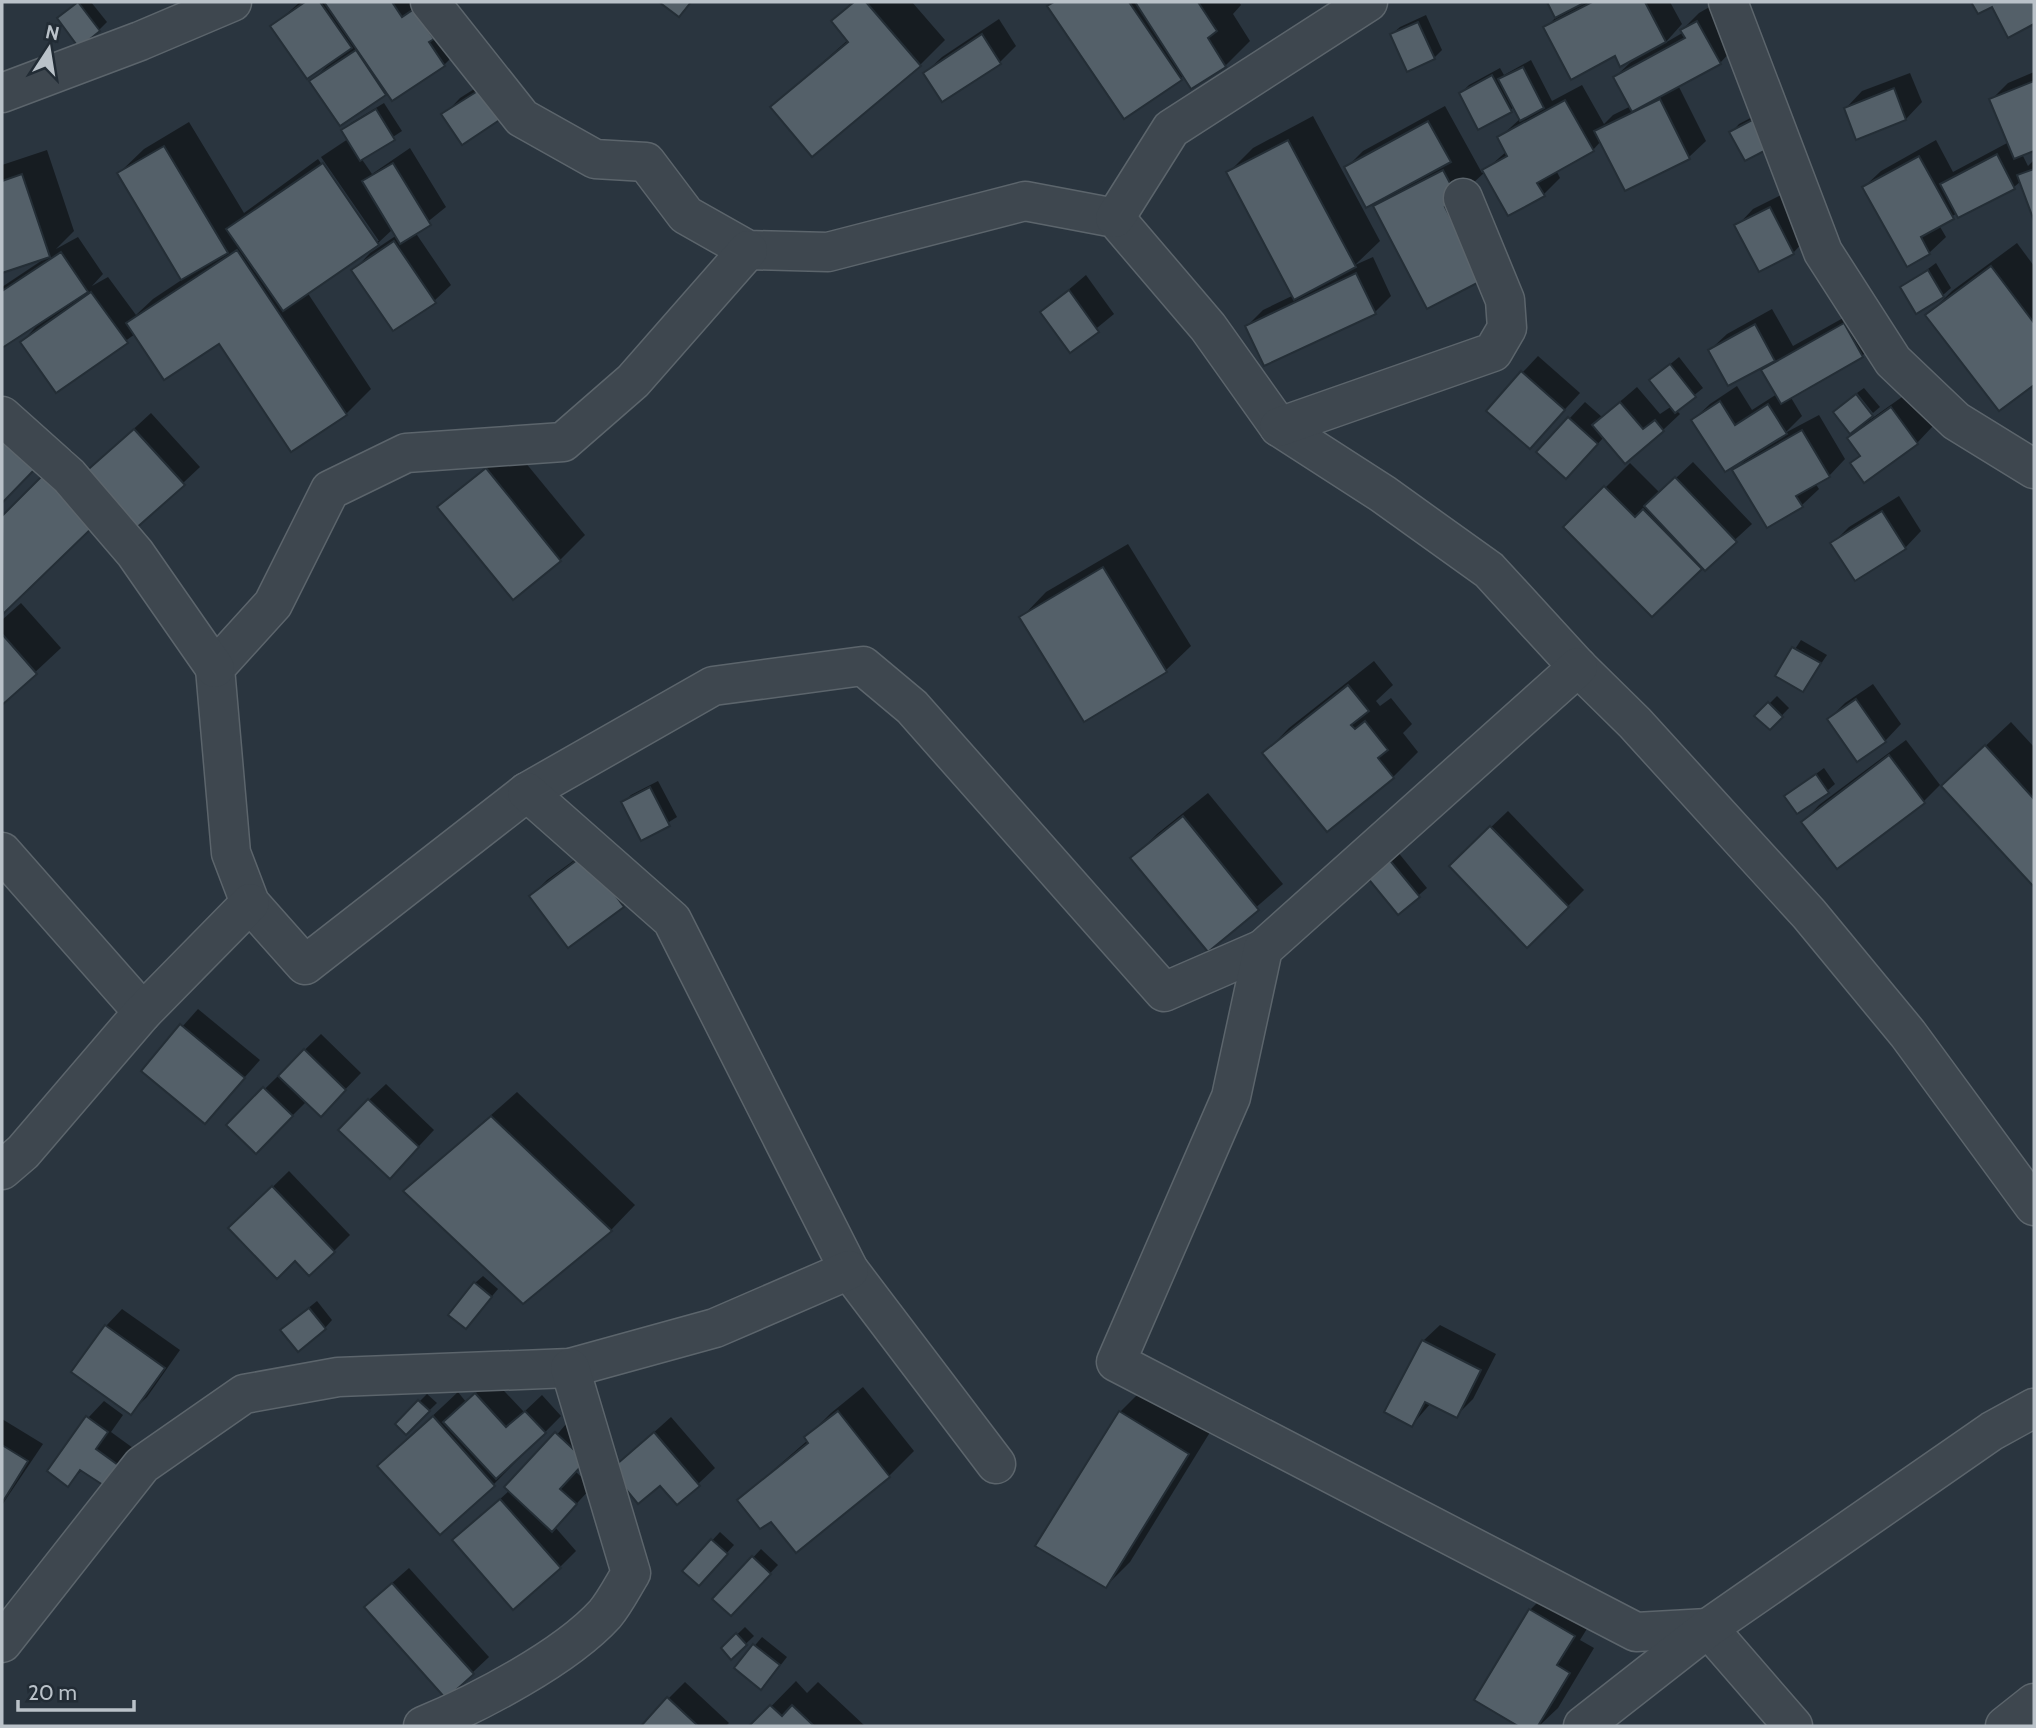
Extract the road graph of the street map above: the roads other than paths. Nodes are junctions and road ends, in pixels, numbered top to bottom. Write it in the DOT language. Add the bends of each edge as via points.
graph roads {
  1 [pos="232,2"];
  2 [pos="430,2"];
  3 [pos="1368,2"];
  4 [pos="1728,2"];
  5 [pos="2,93"];
  6 [pos="1462,198"];
  7 [pos="1115,218"];
  8 [pos="748,250"];
  9 [pos="2,415"];
  10 [pos="1279,427"];
  11 [pos="2034,469"];
  12 [pos="1578,667"];
  13 [pos="215,668"];
  14 [pos="527,792"];
  15 [pos="2,852"];
  16 [pos="250,903"];
  17 [pos="1263,948"];
  18 [pos="143,1012"];
  19 [pos="2,1170"];
  20 [pos="2034,1206"];
  21 [pos="849,1270"];
  22 [pos="569,1368"];
  23 [pos="2034,1408"];
  24 [pos="996,1464"];
  25 [pos="1707,1628"];
  26 [pos="2,1643"];
  27 [pos="2034,1703"];
  28 [pos="424,1726"];
  29 [pos="1583,1726"];
  30 [pos="1793,1726"];
  31 [pos="2006,1726"];
  1 -- 5 [label="street"];
  2 -- 8 [label="street" via="522,118 595,159 646,162 686,215"];
  3 -- 7 [label="street" via="1171,129"];
  4 -- 11 [label="street" via="1823,252 1893,361 1956,421"];
  6 -- 10 [label="street" via="1505,300 1507,328 1493,352"];
  7 -- 8 [label="street" via="1025,201 828,252"];
  7 -- 10 [label="street" via="1208,327"];
  8 -- 13 [label="street" via="633,381 564,442 405,453 330,490 273,604"];
  9 -- 13 [label="street" via="69,476 135,553"];
  10 -- 12 [label="street" via="1489,570"];
  12 -- 17 [label="street"];
  12 -- 20 [label="street" via="1809,914 1908,1034"];
  13 -- 16 [label="street" via="230,853"];
  14 -- 16 [label="street" via="305,965"];
  14 -- 17 [label="street" via="713,686 863,666 912,707 1164,992"];
  14 -- 21 [label="street" via="672,920"];
  15 -- 18 [label="street"];
  16 -- 18 [label="street"];
  17 -- 25 [label="street" via="1231,1097 1116,1362 1636,1632"];
  18 -- 19 [label="street" via="23,1152"];
  21 -- 22 [label="street" via="715,1328"];
  21 -- 24 [label="street"];
  22 -- 26 [label="street" via="338,1377 244,1394 142,1465"];
  22 -- 28 [label="street" via="631,1573 606,1613 566,1646 477,1703"];
  23 -- 25 [label="street" via="1992,1431"];
  25 -- 29 [label="street"];
  25 -- 30 [label="street"];
  27 -- 31 [label="street"];
}
